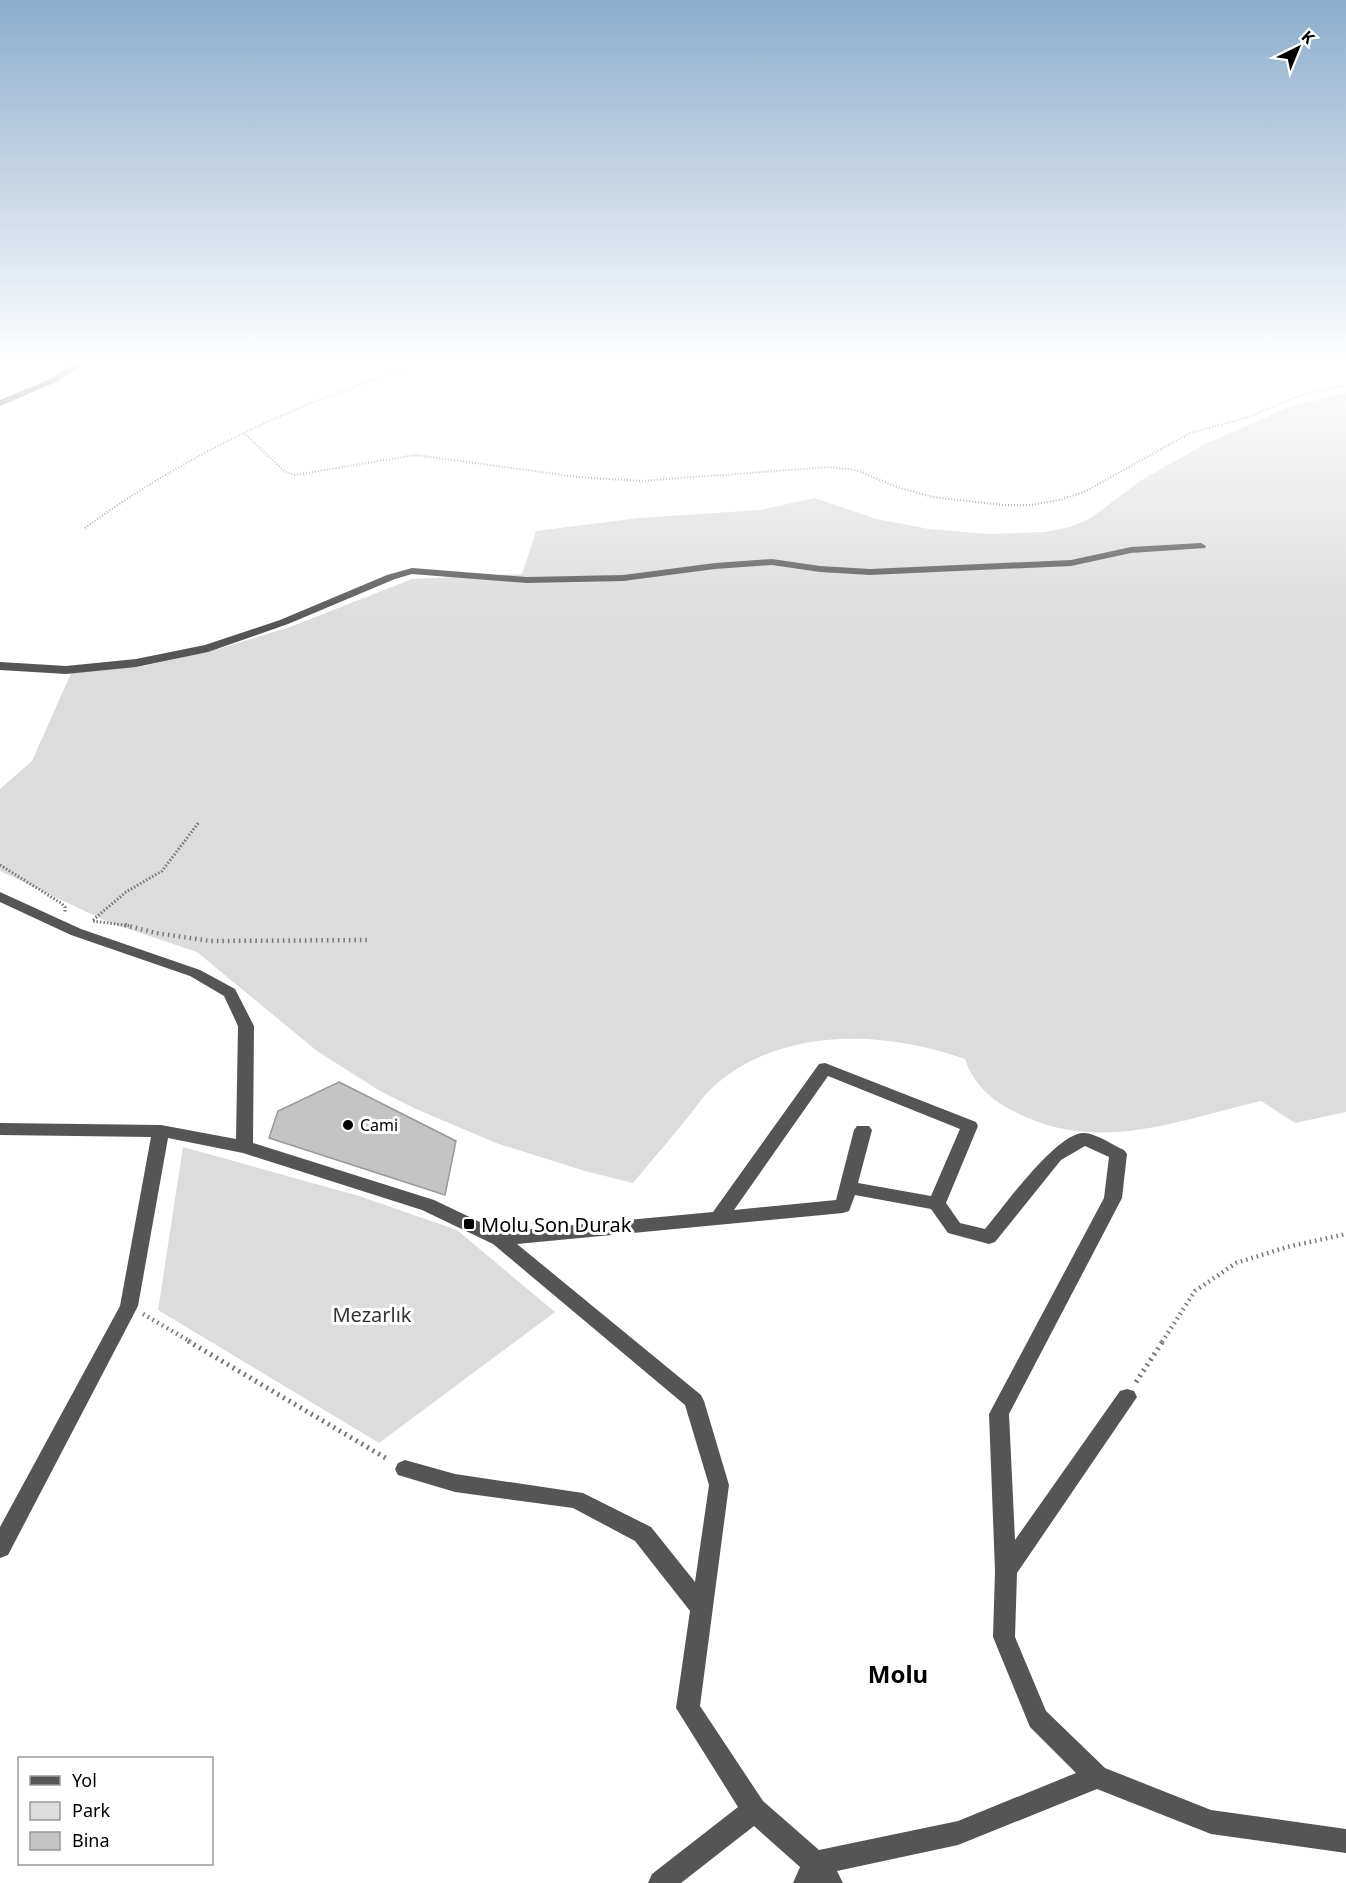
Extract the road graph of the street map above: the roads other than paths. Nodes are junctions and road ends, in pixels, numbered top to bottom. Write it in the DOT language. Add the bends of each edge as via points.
graph roads {
  1 [pos="1201,546"];
  2 [pos="0,666"];
  3 [pos="0,896"];
  4 [pos="0,1129"];
  5 [pos="862,1130"];
  6 [pos="161,1131"];
  7 [pos="244,1147"];
  8 [pos="849,1188"];
  9 [pos="937,1204"];
  10 [pos="719,1217"];
  11 [pos="500,1239"];
  12 [pos="1127,1397"];
  13 [pos="405,1469"];
  14 [pos="0,1548"];
  15 [pos="1006,1571"];
  16 [pos="700,1606"];
  17 [pos="1097,1777"];
  18 [pos="754,1810"];
  19 [pos="1346,1841"];
  20 [pos="817,1876"];
  21 [pos="661,1883"];
  1 -- 2 [label="street" via="1131,550 1071,563 870,572 772,562 612,578 527,580 412,571 208,648 136,663 66,669"];
  3 -- 7 [label="street" via="58,924 195,973 230,993 246,1026"];
  4 -- 6 [label="street"];
  5 -- 8 [label="street"];
  6 -- 7 [label="street"];
  6 -- 14 [label="street" via="129,1306"];
  7 -- 11 [label="street" via="428,1205"];
  8 -- 9 [label="street"];
  8 -- 10 [label="street" via="843,1206"];
  9 -- 10 [label="street" via="970,1126 825,1068"];
  9 -- 15 [label="street" via="954,1228 989,1237 1055,1156 1084,1139 1118,1154 1113,1198 999,1414"];
  10 -- 11 [label="street"];
  11 -- 16 [label="street" via="694,1401 718,1485"];
  12 -- 15 [label="street"];
  13 -- 16 [label="street" via="455,1483 576,1499 644,1534"];
  15 -- 17 [label="street" via="1004,1637 1038,1719"];
  16 -- 18 [label="street" via="688,1708"];
  17 -- 19 [label="street" via="1211,1822"];
  17 -- 20 [label="street" via="958,1833"];
  18 -- 20 [label="street"];
  18 -- 21 [label="street"];
}
